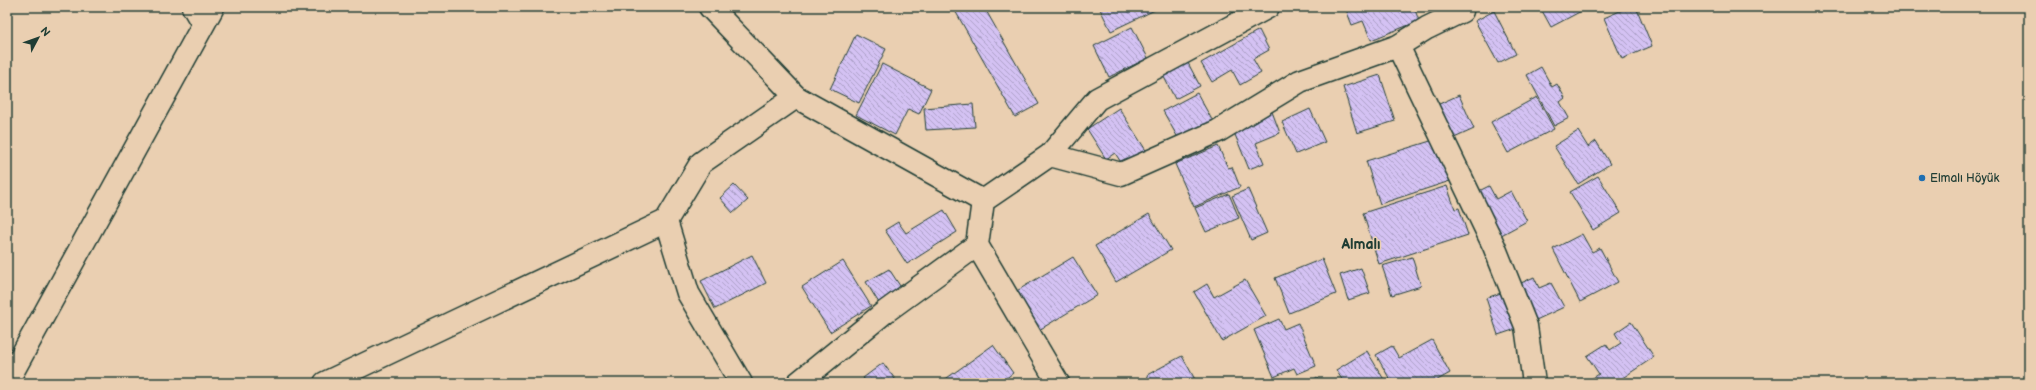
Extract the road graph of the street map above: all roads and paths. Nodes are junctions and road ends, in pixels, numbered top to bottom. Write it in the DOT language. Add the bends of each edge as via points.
graph roads {
  1 [pos="710,7"];
  2 [pos="1268,7"];
  3 [pos="1462,12"];
  4 [pos="203,13"];
  5 [pos="1398,46"];
  6 [pos="796,97"];
  7 [pos="1050,156"];
  8 [pos="983,201"];
  9 [pos="666,221"];
  10 [pos="977,244"];
  11 [pos="7,382"];
  12 [pos="325,383"];
  13 [pos="741,383"];
  14 [pos="798,383"];
  15 [pos="1058,383"];
  16 [pos="1534,383"];
  1 -- 6 [label="street"];
  2 -- 7 [label="street" via="1097,99"];
  3 -- 5 [label="street" via="1427,28"];
  4 -- 11 [label="street"];
  5 -- 7 [label="street" via="1300,81 1218,131 1121,174"];
  5 -- 16 [label="street" via="1494,246 1526,326"];
  6 -- 8 [label="street"];
  6 -- 9 [label="street" via="701,163"];
  7 -- 8 [label="street"];
  8 -- 10 [label="street"];
  9 -- 12 [label="street"];
  9 -- 13 [label="street" via="688,293"];
  10 -- 14 [label="street" via="885,312"];
  10 -- 15 [label="street"];
}
